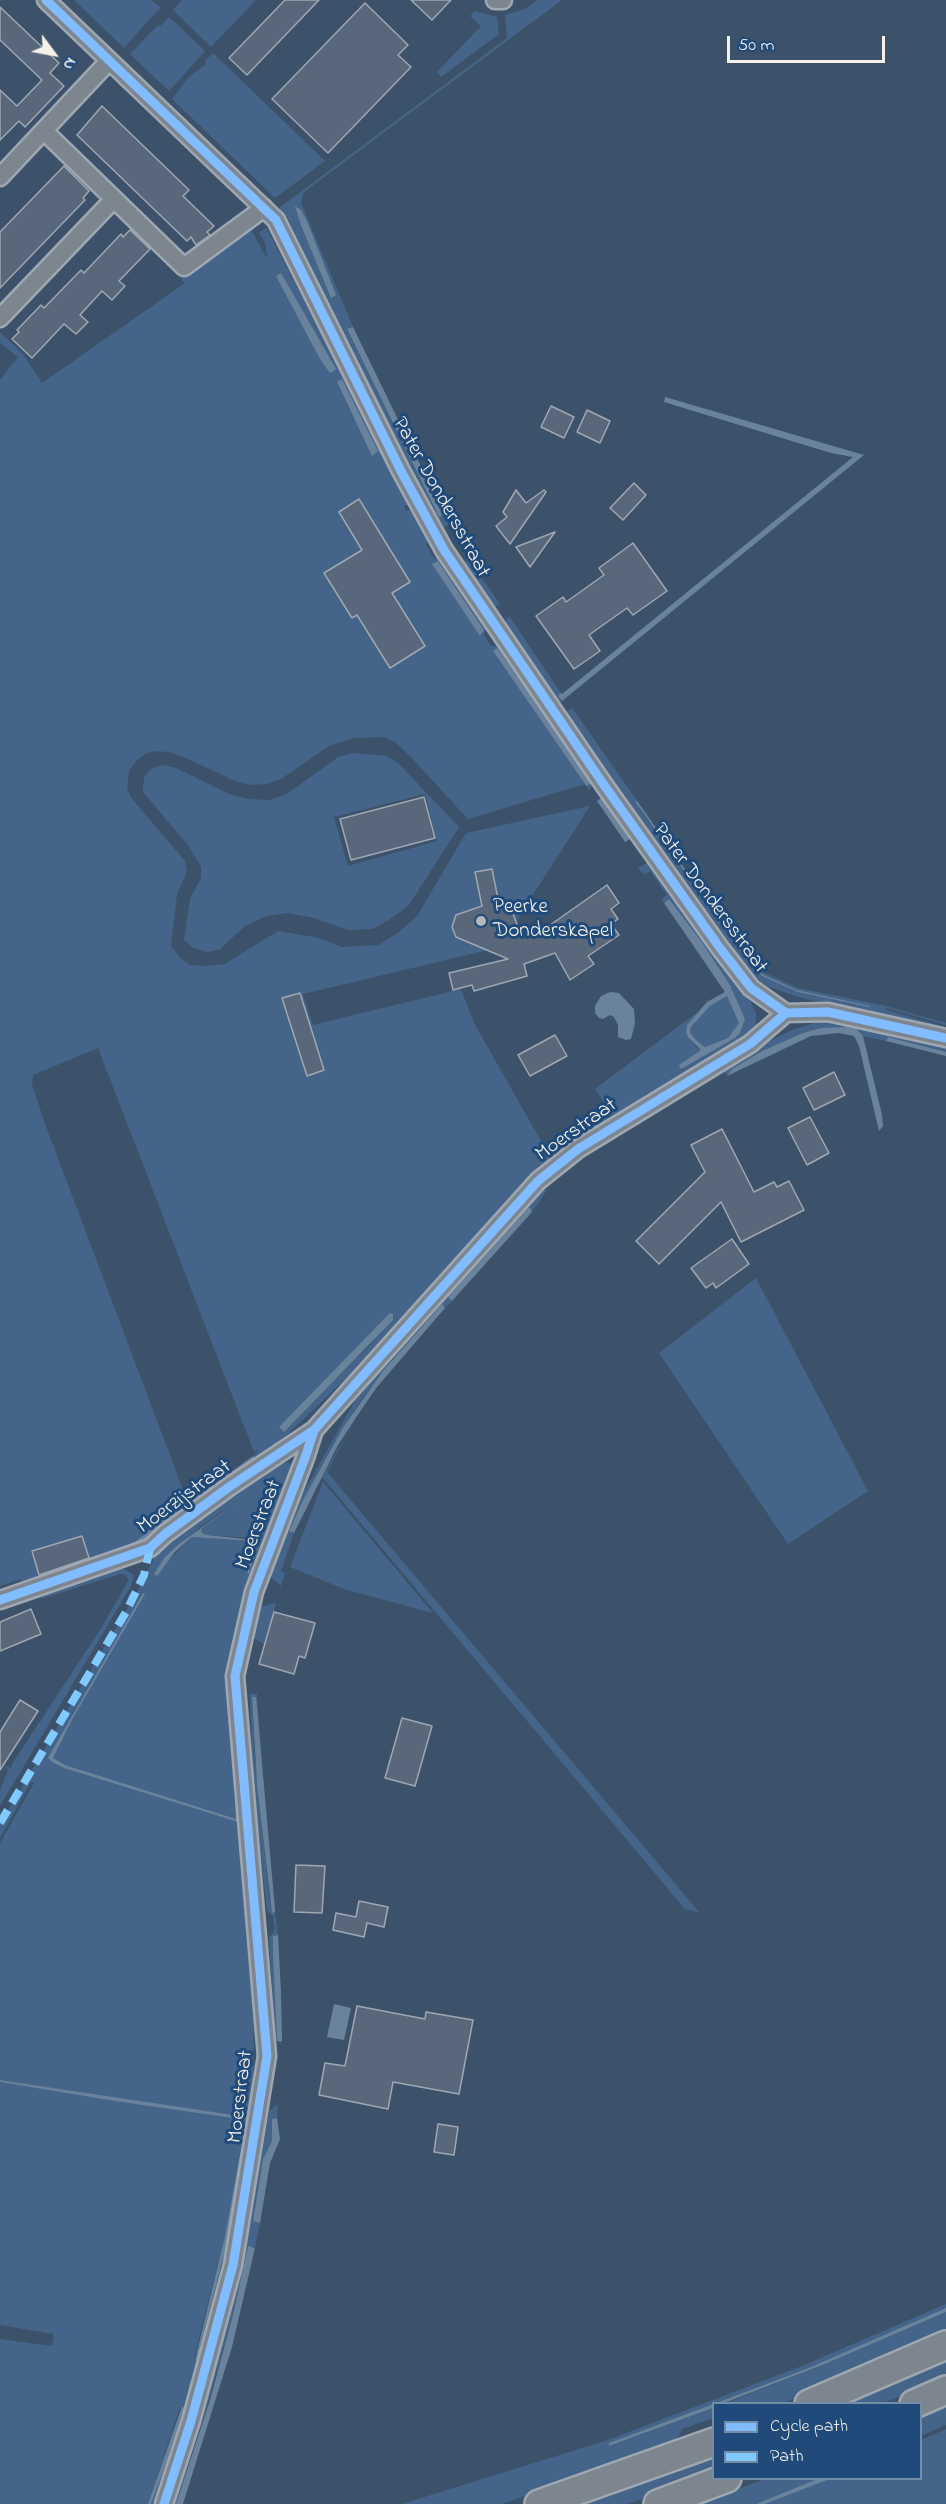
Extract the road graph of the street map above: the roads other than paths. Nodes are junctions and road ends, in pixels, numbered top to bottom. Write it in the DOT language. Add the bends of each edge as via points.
graph roads {
  1 [pos="46,0"];
  2 [pos="495,0"];
  3 [pos="503,0"];
  4 [pos="109,61"];
  5 [pos="44,131"];
  6 [pos="0,177"];
  7 [pos="114,199"];
  8 [pos="264,208"];
  9 [pos="0,318"];
  10 [pos="786,1013"];
  11 [pos="946,1038"];
  12 [pos="314,1430"];
  13 [pos="0,1600"];
  14 [pos="946,2345"];
  15 [pos="946,2390"];
  16 [pos="811,2402"];
  17 [pos="916,2402"];
  18 [pos="712,2443"];
  19 [pos="723,2480"];
  20 [pos="164,2504"];
  21 [pos="539,2504"];
  22 [pos="658,2504"];
  1 -- 4 [label="street, Pater Dondersstraat"];
  2 -- 3 [label="street"];
  4 -- 5 [label="street"];
  4 -- 8 [label="street, Pater Dondersstraat"];
  5 -- 6 [label="street"];
  5 -- 7 [label="street"];
  7 -- 8 [label="street" via="184,267"];
  7 -- 9 [label="street"];
  8 -- 10 [label="street, Pater Dondersstraat" via="280,226 444,550 720,948 751,988"];
  10 -- 11 [label="street" via="828,1012"];
  10 -- 12 [label="street, Moerstraat" via="750,1044 588,1142 538,1181"];
  12 -- 13 [label="street, Moerzijstraat" via="150,1548"];
  12 -- 20 [label="street, Moerstraat" via="254,1592 235,1676 267,2056 233,2265"];
  14 -- 16 [label="main road"];
  15 -- 17 [label="main road"];
  18 -- 21 [label="main road"];
  19 -- 22 [label="main road"];
}
